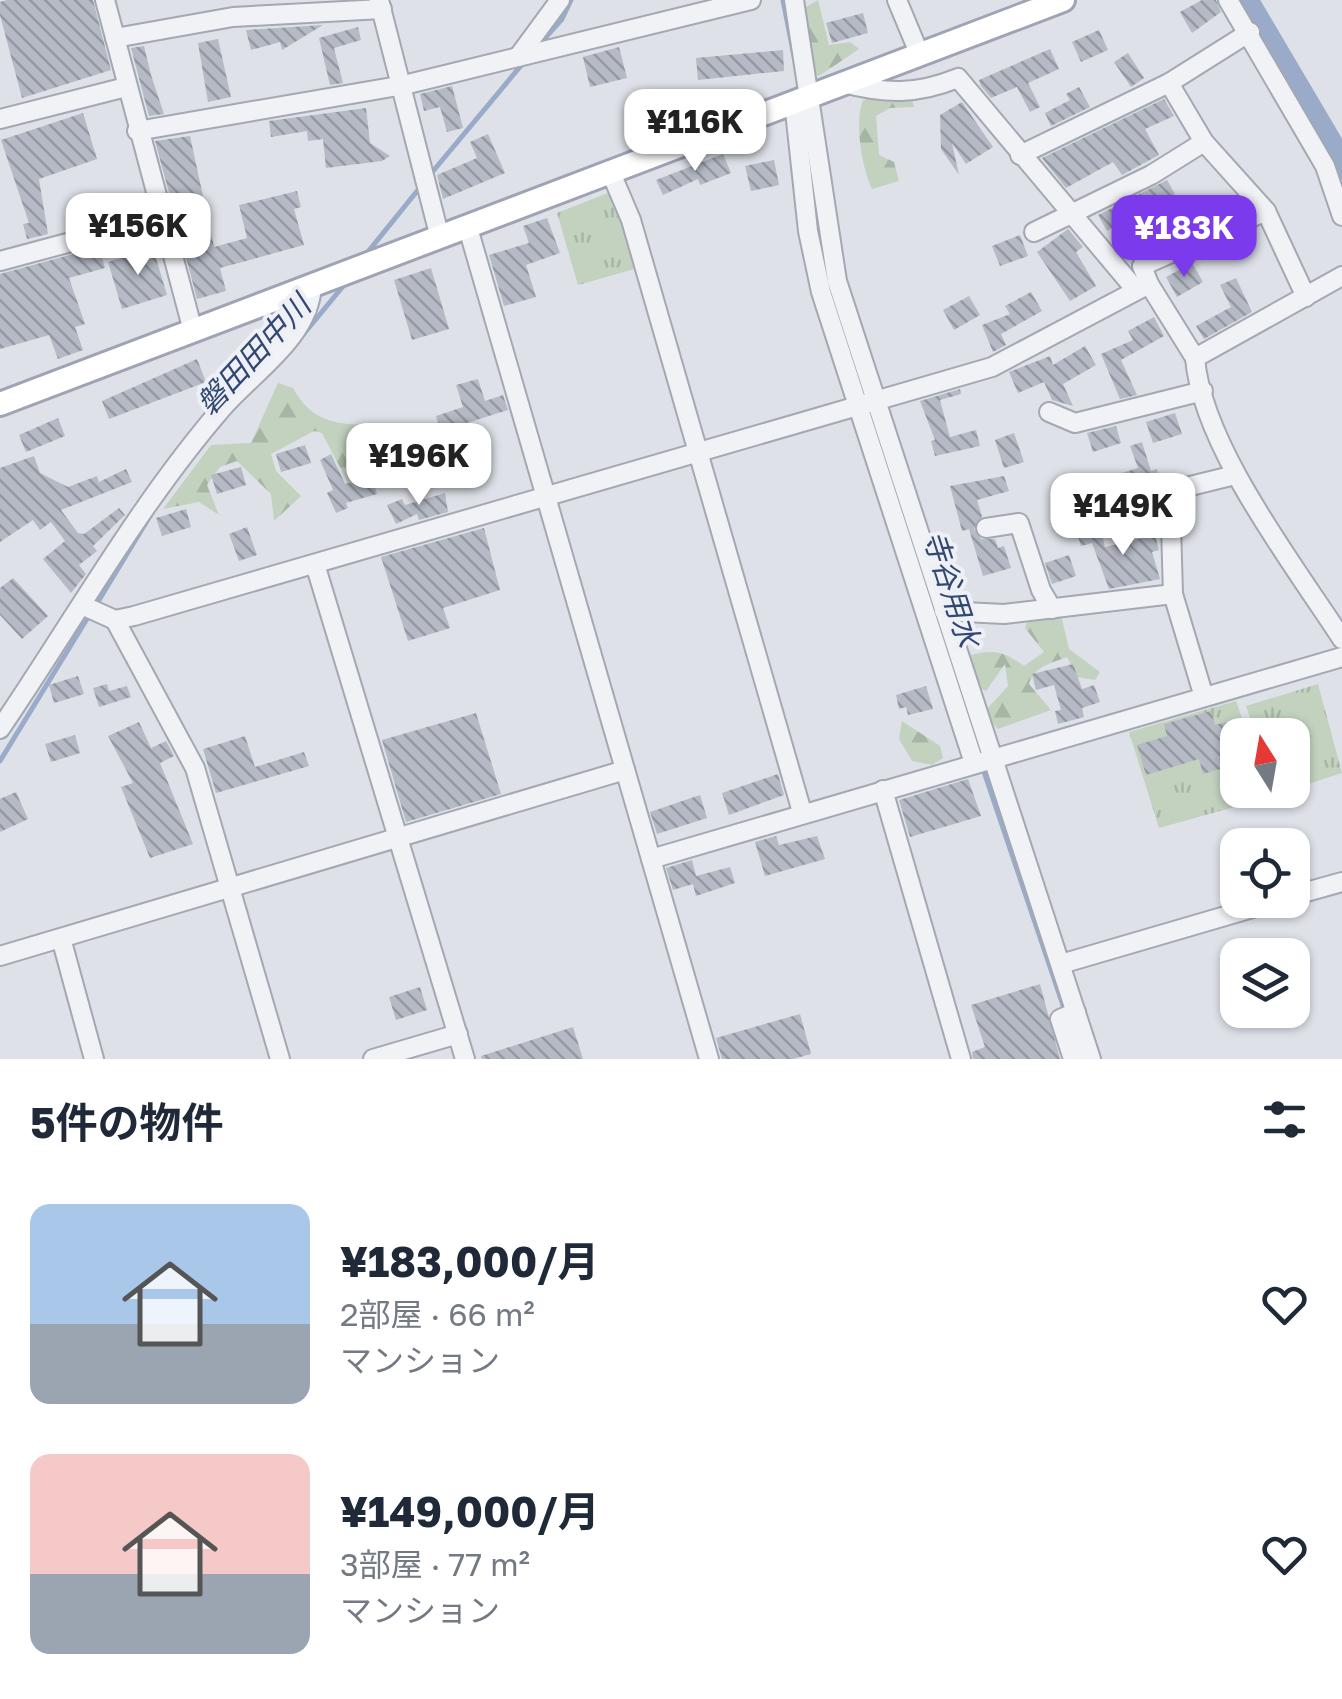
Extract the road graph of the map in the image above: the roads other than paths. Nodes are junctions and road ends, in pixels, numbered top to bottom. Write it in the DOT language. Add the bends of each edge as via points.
graph roads {
  1 [pos="105,0"];
  2 [pos="560,0"];
  3 [pos="750,0"];
  4 [pos="804,0"];
  5 [pos="897,0"];
  6 [pos="1063,0"];
  7 [pos="1228,0"];
  8 [pos="794,1"];
  9 [pos="380,4"];
  10 [pos="1250,32"];
  11 [pos="115,38"];
  12 [pos="919,53"];
  13 [pos="518,57"];
  14 [pos="842,83"];
  15 [pos="1169,83"];
  16 [pos="404,85"];
  17 [pos="126,87"];
  18 [pos="802,99"];
  19 [pos="0,119"];
  20 [pos="136,131"];
  21 [pos="1204,142"];
  22 [pos="1020,155"];
  23 [pos="610,173"];
  24 [pos="1266,211"];
  25 [pos="1076,214"];
  26 [pos="1342,216"];
  27 [pos="161,218"];
  28 [pos="468,228"];
  29 [pos="1034,232"];
  30 [pos="440,238"];
  31 [pos="0,260"];
  32 [pos="1342,276"];
  33 [pos="312,286"];
  34 [pos="1142,286"];
  35 [pos="1306,297"];
  36 [pos="193,331"];
  37 [pos="1195,358"];
  38 [pos="1203,391"];
  39 [pos="867,403"];
  40 [pos="0,404"];
  41 [pos="1049,412"];
  42 [pos="698,452"];
  43 [pos="1235,475"];
  44 [pos="1170,491"];
  45 [pos="544,497"];
  46 [pos="1113,502"];
  47 [pos="986,528"];
  48 [pos="316,564"];
  49 [pos="1174,594"];
  50 [pos="84,606"];
  51 [pos="1052,609"];
  52 [pos="944,611"];
  53 [pos="115,620"];
  54 [pos="1342,638"];
  55 [pos="1342,658"];
  56 [pos="1204,697"];
  57 [pos="0,729"];
  58 [pos="993,758"];
  59 [pos="974,763"];
  60 [pos="625,770"];
  61 [pos="883,790"];
  62 [pos="802,812"];
  63 [pos="397,838"];
  64 [pos="651,860"];
  65 [pos="1342,882"];
  66 [pos="230,887"];
  67 [pos="1310,891"];
  68 [pos="1220,918"];
  69 [pos="61,938"];
  70 [pos="0,956"];
  71 [pos="1061,964"];
  72 [pos="1076,1012"];
  73 [pos="458,1034"];
  74 [pos="94,1059"];
  75 [pos="280,1059"];
  76 [pos="372,1059"];
  77 [pos="465,1059"];
  78 [pos="710,1059"];
  79 [pos="961,1059"];
  80 [pos="1073,1059"];
  81 [pos="1091,1059"];
  1 -- 11 [label="street"];
  2 -- 13 [label="street"];
  3 -- 13 [label="street"];
  4 -- 8 [label="street"];
  5 -- 12 [label="street"];
  6 -- 12 [label="main road"];
  7 -- 10 [label="street"];
  8 -- 18 [label="street"];
  9 -- 11 [label="street" via="233,17"];
  9 -- 16 [label="street"];
  10 -- 15 [label="street"];
  10 -- 26 [label="street" via="1325,166"];
  11 -- 17 [label="street"];
  12 -- 14 [label="main road"];
  13 -- 16 [label="street"];
  14 -- 18 [label="main road"];
  14 -- 22 [label="street" via="883,93 923,92 958,78"];
  15 -- 21 [label="street"];
  15 -- 22 [label="street"];
  16 -- 20 [label="street"];
  16 -- 30 [label="street"];
  17 -- 19 [label="street"];
  17 -- 20 [label="street"];
  18 -- 23 [label="main road"];
  18 -- 39 [label="street"];
  20 -- 27 [label="street"];
  21 -- 24 [label="street"];
  21 -- 25 [label="street"];
  22 -- 25 [label="street"];
  23 -- 28 [label="main road"];
  23 -- 42 [label="street" via="631,220"];
  24 -- 34 [label="street" via="1142,266"];
  24 -- 35 [label="street"];
  25 -- 29 [label="street"];
  25 -- 34 [label="street"];
  27 -- 31 [label="street"];
  27 -- 36 [label="street"];
  28 -- 30 [label="main road"];
  28 -- 45 [label="street"];
  30 -- 33 [label="main road"];
  32 -- 35 [label="street"];
  33 -- 36 [label="main road"];
  33 -- 50 [label="street" via="300,326 194,440"];
  34 -- 37 [label="street"];
  34 -- 39 [label="street" via="992,367"];
  35 -- 37 [label="street"];
  36 -- 40 [label="main road"];
  37 -- 38 [label="street"];
  38 -- 41 [label="street" via="1075,423"];
  38 -- 43 [label="street"];
  39 -- 42 [label="street"];
  39 -- 52 [label="street"];
  39 -- 59 [label="street"];
  42 -- 45 [label="street"];
  42 -- 62 [label="street"];
  43 -- 44 [label="street"];
  43 -- 54 [label="street"];
  44 -- 46 [label="street"];
  44 -- 49 [label="street"];
  45 -- 48 [label="street"];
  45 -- 60 [label="street"];
  47 -- 51 [label="street" via="1019,522"];
  48 -- 53 [label="street"];
  48 -- 63 [label="street"];
  49 -- 51 [label="street"];
  49 -- 56 [label="street"];
  50 -- 53 [label="street"];
  50 -- 57 [label="street"];
  51 -- 52 [label="street"];
  52 -- 58 [label="street"];
  53 -- 66 [label="street" via="195,768"];
  55 -- 56 [label="street"];
  56 -- 58 [label="street"];
  58 -- 59 [label="street"];
  58 -- 71 [label="street"];
  59 -- 61 [label="street"];
  60 -- 63 [label="street"];
  60 -- 64 [label="street"];
  61 -- 62 [label="street"];
  61 -- 79 [label="street"];
  62 -- 64 [label="street"];
  63 -- 66 [label="street"];
  63 -- 73 [label="street"];
  64 -- 78 [label="street"];
  65 -- 67 [label="street"];
  66 -- 69 [label="street"];
  66 -- 75 [label="street"];
  68 -- 71 [label="street"];
  69 -- 70 [label="street"];
  69 -- 74 [label="street"];
  71 -- 72 [label="street"];
  72 -- 80 [label="street" via="1060,1019"];
  72 -- 81 [label="street"];
  73 -- 76 [label="street"];
  73 -- 77 [label="street"];
}
